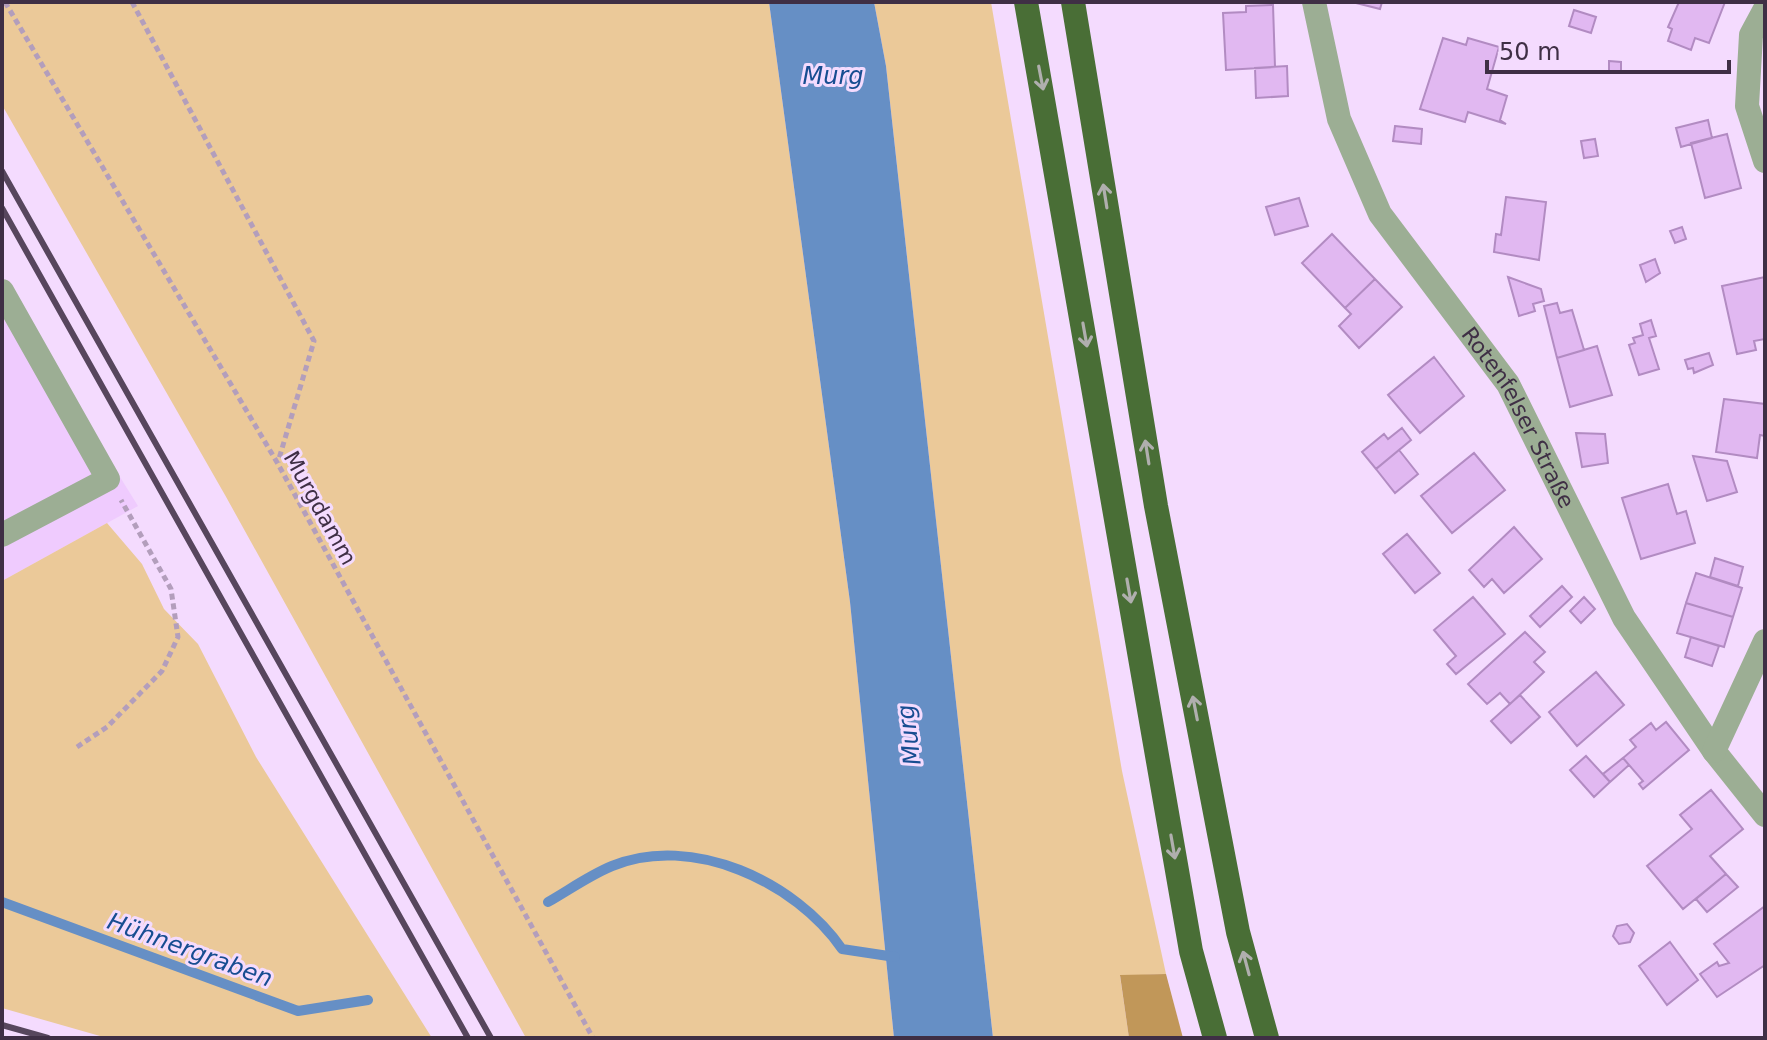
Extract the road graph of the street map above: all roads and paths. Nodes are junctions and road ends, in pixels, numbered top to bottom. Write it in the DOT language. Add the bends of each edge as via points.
graph roads {
  1 [pos="5,2"];
  2 [pos="132,2"];
  3 [pos="1026,2"];
  4 [pos="1073,2"];
  5 [pos="1314,2"];
  6 [pos="1765,9"];
  7 [pos="1765,161"];
  8 [pos="2,291"];
  9 [pos="278,464"];
  10 [pos="108,479"];
  11 [pos="2,535"];
  12 [pos="1765,641"];
  13 [pos="77,747"];
  14 [pos="1714,751"];
  15 [pos="1765,815"];
  16 [pos="593,1038"];
  17 [pos="1215,1038"];
  18 [pos="1267,1038"];
  1 -- 9 [label="path, Murgdamm"];
  2 -- 9 [label="path" via="314,341"];
  3 -- 17 [label="highway, one-way" via="1191,951"];
  18 -- 4 [label="highway, one-way" via="1238,932 1156,506"];
  5 -- 14 [label="street, Rotenfelser Straße" via="1339,119 1380,214 1508,384 1624,618"];
  6 -- 7 [label="street" via="1751,35 1747,106"];
  8 -- 10 [label="street"];
  9 -- 16 [label="path, Murgdamm"];
  10 -- 11 [label="street"];
  10 -- 13 [label="path" via="171,589 178,637 162,671 107,727"];
  12 -- 14 [label="street"];
  14 -- 15 [label="street, Rotenfelser Straße"];
}
